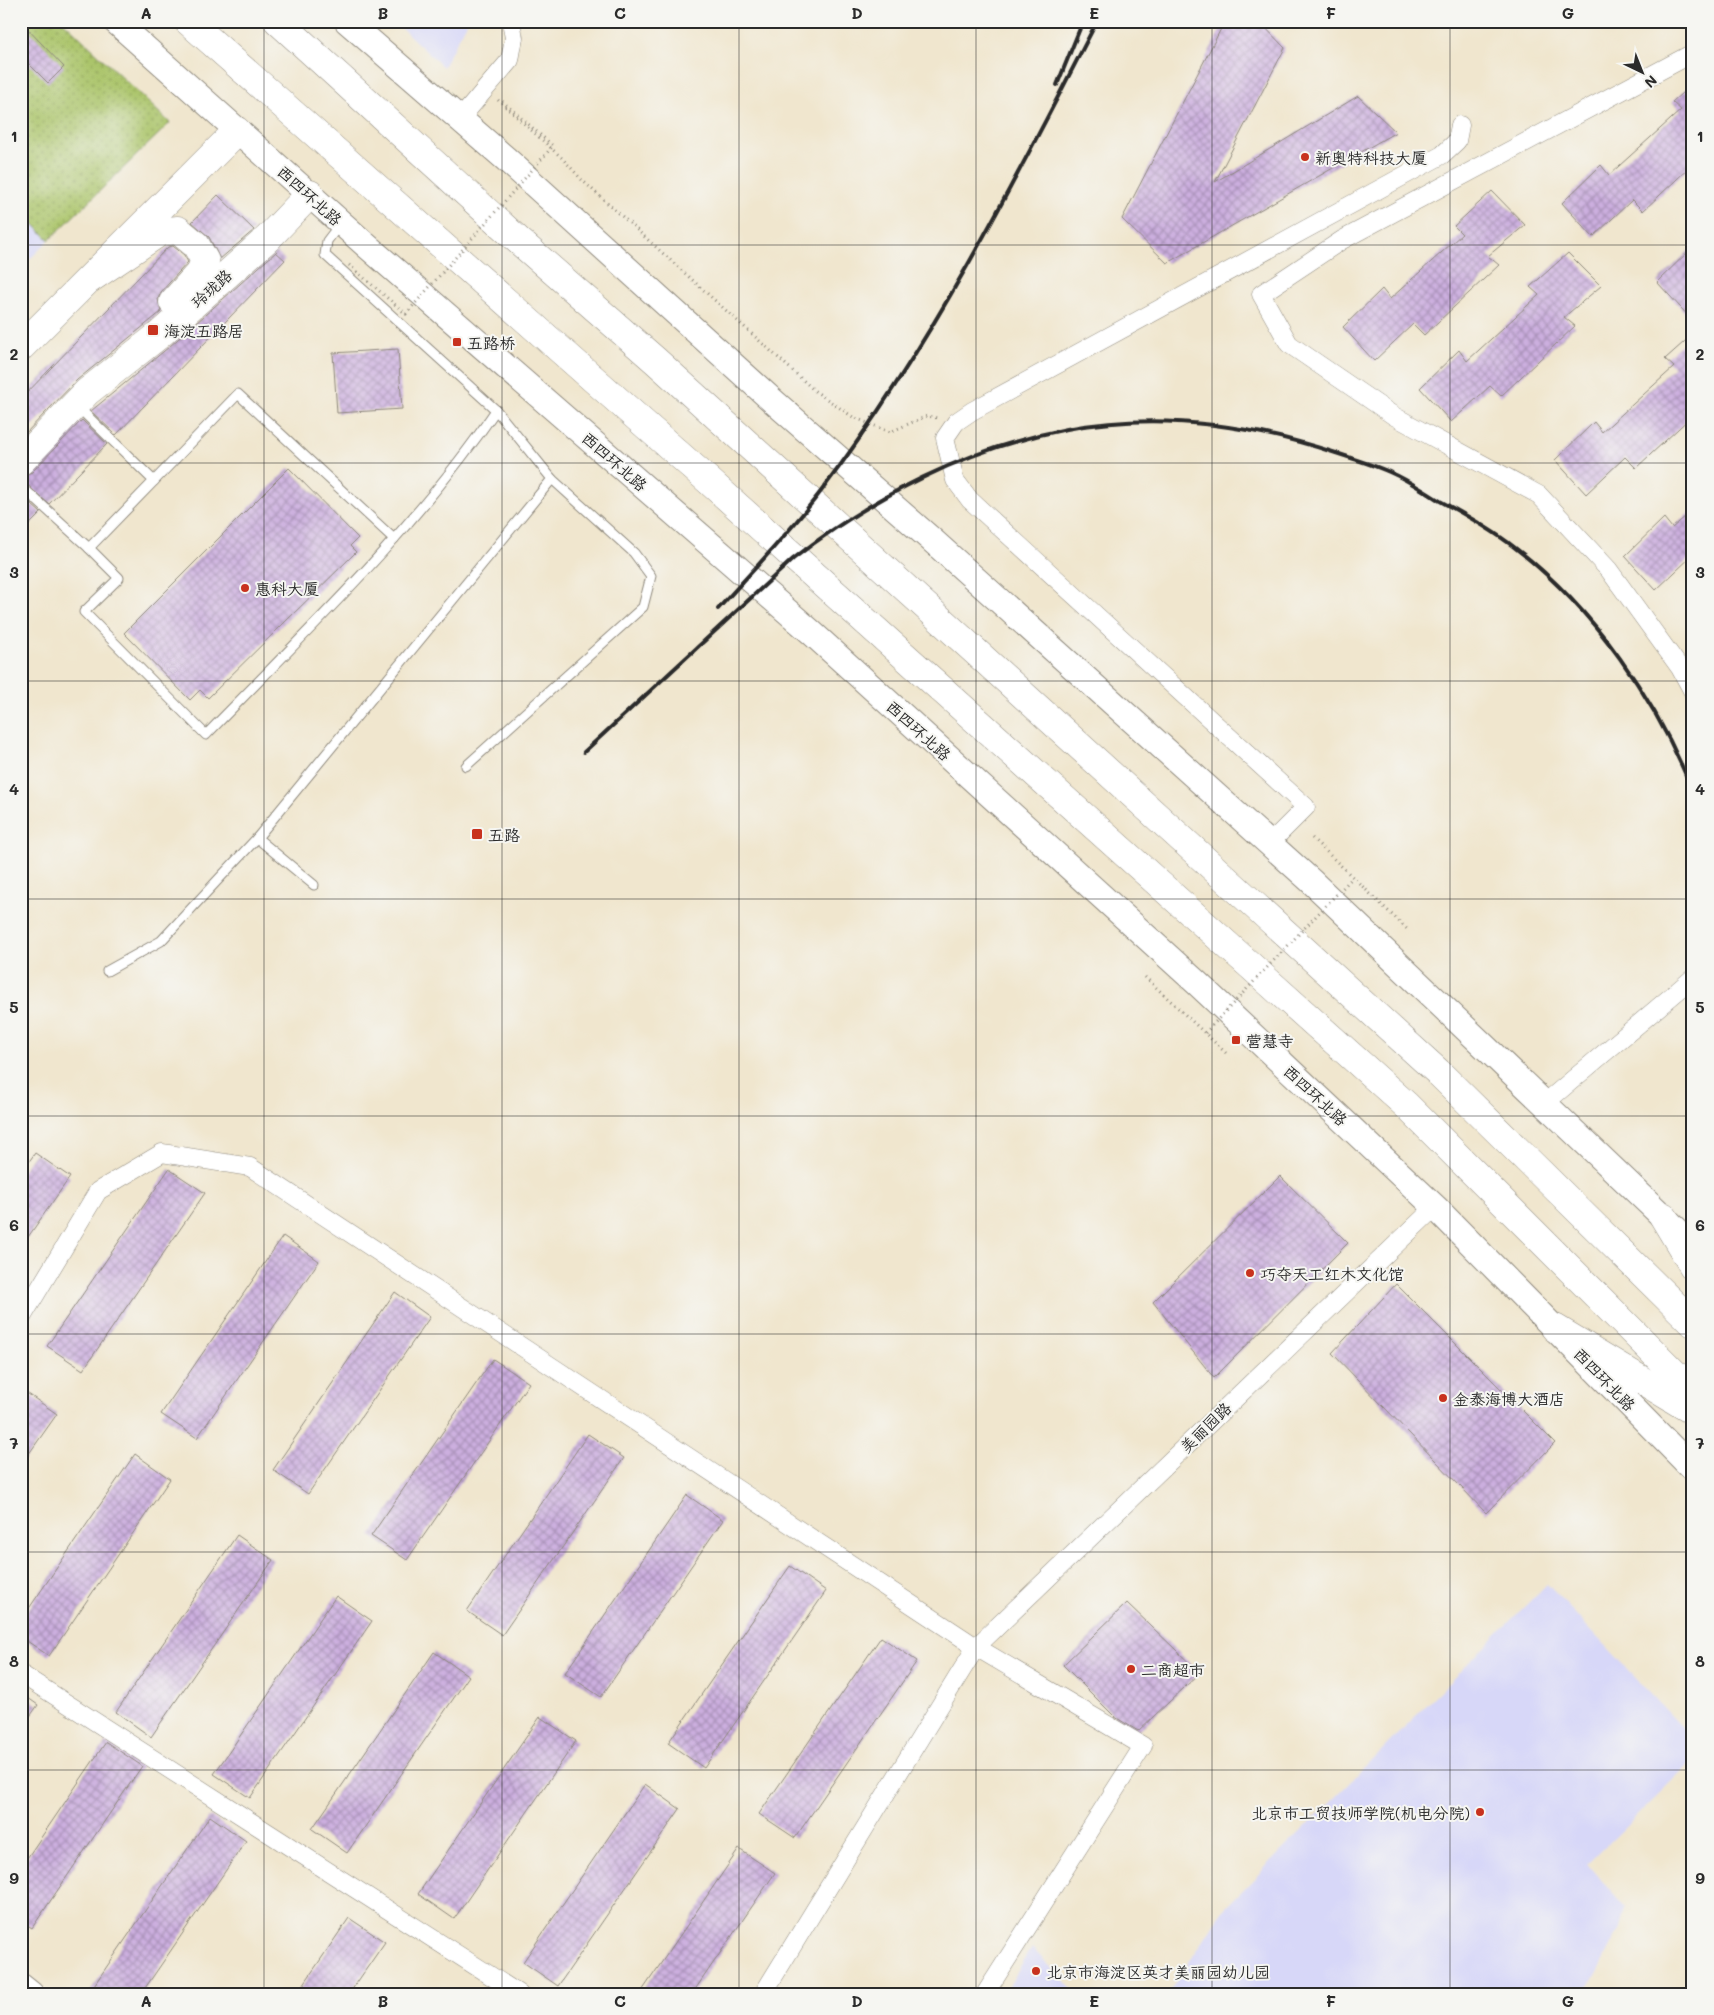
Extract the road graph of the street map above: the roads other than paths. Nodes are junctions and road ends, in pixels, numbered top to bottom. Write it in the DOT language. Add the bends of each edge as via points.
graph roads {
  1 [pos="115,21"];
  2 [pos="188,21"];
  3 [pos="278,21"];
  4 [pos="347,21"];
  5 [pos="511,21"];
  6 [pos="1693,53"];
  7 [pos="460,118"];
  8 [pos="1460,125"];
  9 [pos="237,131"];
  10 [pos="310,194"];
  11 [pos="341,222"];
  12 [pos="90,279"];
  13 [pos="21,347"];
  14 [pos="81,398"];
  15 [pos="496,410"];
  16 [pos="21,461"];
  17 [pos="552,479"];
  18 [pos="154,481"];
  19 [pos="21,486"];
  20 [pos="394,539"];
  21 [pos="88,548"];
  22 [pos="1693,692"];
  23 [pos="466,766"];
  24 [pos="257,838"];
  25 [pos="1269,844"];
  26 [pos="314,885"];
  27 [pos="107,971"];
  28 [pos="1693,978"];
  29 [pos="1544,1103"];
  30 [pos="1435,1207"];
  31 [pos="1664,1216"];
  32 [pos="1693,1247"];
  33 [pos="1693,1266"];
  34 [pos="21,1318"];
  35 [pos="1693,1323"];
  36 [pos="1555,1328"];
  37 [pos="1693,1392"];
  38 [pos="1693,1411"];
  39 [pos="1693,1469"];
  40 [pos="976,1647"];
  41 [pos="21,1674"];
  42 [pos="21,1986"];
  43 [pos="30,1994"];
  44 [pos="519,1994"];
  45 [pos="763,1994"];
  46 [pos="985,1994"];
  1 -- 9 [label="street, 西四环北路"];
  2 -- 37 [label="main road" via="723,493 1406,1105"];
  3 -- 35 [label="main road" via="1438,1072"];
  4 -- 7 [label="street"];
  5 -- 7 [label="street" via="514,38 510,60"];
  6 -- 22 [label="street" via="1342,240 1261,294 1289,344 1394,416 1540,495 1609,570 1680,668"];
  7 -- 25 [label="street"];
  8 -- 25 [label="street" via="1457,141 1442,155 956,422 945,438 955,480 970,500 1306,807"];
  9 -- 10 [label="street, 西四环北路"];
  9 -- 12 [label="main road"];
  10 -- 11 [label="street, 西四环北路"];
  10 -- 14 [label="main road, 玲珑路" via="268,238 159,335"];
  11 -- 15 [label="lane" via="327,241 325,255"];
  11 -- 30 [label="street, 西四环北路" via="812,632 1198,983"];
  12 -- 13 [label="main road"];
  12 -- 14 [label="main road" via="160,232 178,230 196,245 205,261 200,272"];
  14 -- 16 [label="main road, 玲珑路"];
  14 -- 18 [label="lane"];
  15 -- 17 [label="lane"];
  15 -- 20 [label="lane" via="469,450"];
  17 -- 23 [label="lane" via="640,560 650,576 643,607"];
  17 -- 24 [label="lane"];
  18 -- 20 [label="lane" via="238,394"];
  18 -- 21 [label="lane"];
  19 -- 21 [label="lane"];
  20 -- 21 [label="lane" via="206,735 84,612 118,578"];
  24 -- 26 [label="lane"];
  24 -- 27 [label="lane" via="161,941"];
  25 -- 29 [label="street" via="1335,902"];
  28 -- 29 [label="street"];
  29 -- 31 [label="street"];
  30 -- 36 [label="street, 西四环北路"];
  30 -- 40 [label="street, 美丽园路"];
  31 -- 32 [label="street"];
  31 -- 33 [label="main road"];
  34 -- 40 [label="street" via="98,1191 162,1153 250,1168"];
  36 -- 38 [label="main road"];
  36 -- 39 [label="street, 西四环北路"];
  40 -- 45 [label="street, 美丽园路"];
  40 -- 46 [label="street" via="1142,1746"];
  41 -- 44 [label="street"];
  42 -- 43 [label="street"];
}
